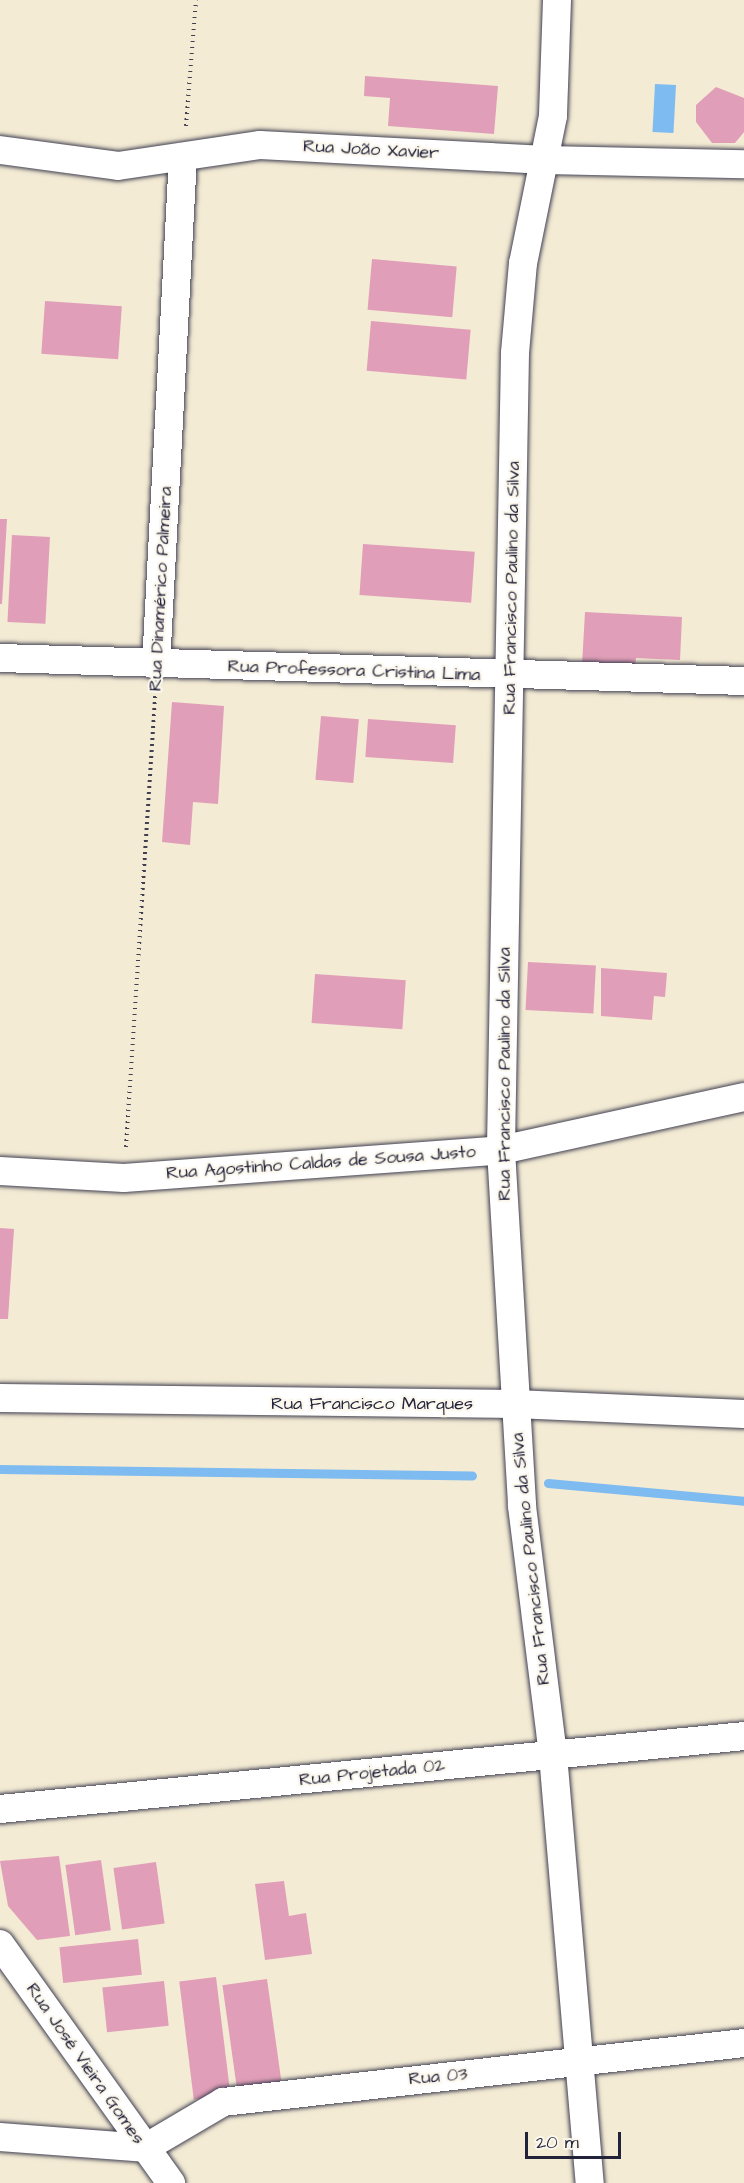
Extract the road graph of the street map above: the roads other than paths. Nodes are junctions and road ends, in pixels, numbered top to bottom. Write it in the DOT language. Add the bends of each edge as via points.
graph roads {
  1 [pos="557,0"];
  2 [pos="0,150"];
  3 [pos="183,157"];
  4 [pos="546,160"];
  5 [pos="744,164"];
  6 [pos="0,658"];
  7 [pos="156,664"];
  8 [pos="511,676"];
  9 [pos="744,681"];
  10 [pos="744,1097"];
  11 [pos="501,1150"];
  12 [pos="0,1171"];
  13 [pos="0,1398"];
  14 [pos="515,1404"];
  15 [pos="744,1414"];
  16 [pos="744,1736"];
  17 [pos="553,1755"];
  18 [pos="0,1809"];
  19 [pos="0,1944"];
  20 [pos="744,2043"];
  21 [pos="581,2064"];
  22 [pos="0,2137"];
  23 [pos="145,2148"];
  24 [pos="171,2183"];
  25 [pos="590,2183"];
  1 -- 4 [label="street, Rua Francisco Paulino da Silva"];
  2 -- 3 [label="street, Rua João Xavier" via="88,165"];
  3 -- 4 [label="street, Rua João Xavier" via="260,145"];
  3 -- 7 [label="street, Rua Dinamérico Palmeira"];
  4 -- 5 [label="street, Rua João Xavier"];
  4 -- 8 [label="street, Rua Francisco Paulino da Silva" via="523,263 514,353"];
  6 -- 7 [label="street, Rua Professora Cristina Lima"];
  7 -- 8 [label="street, Rua Professora Cristina Lima"];
  8 -- 9 [label="street, Rua Professora Cristina Lima"];
  8 -- 11 [label="street, Rua Francisco Paulino da Silva"];
  10 -- 11 [label="street, Rua Agostinho Caldas de Sousa Justo"];
  11 -- 12 [label="street, Rua Agostinho Caldas de Sousa Justo" via="123,1178"];
  11 -- 14 [label="street, Rua Francisco Paulino da Silva"];
  13 -- 14 [label="street, Rua Francisco Marques"];
  14 -- 15 [label="street, Rua Francisco Marques"];
  14 -- 17 [label="street, Rua Francisco Paulino da Silva"];
  16 -- 17 [label="street, Rua Projetada 02"];
  17 -- 18 [label="street, Rua Projetada 02"];
  17 -- 21 [label="street, Rua Francisco Paulino da Silva"];
  19 -- 23 [label="street, Rua José Vieira Gomes"];
  20 -- 21 [label="street, Rua 03"];
  21 -- 23 [label="street, Rua 03" via="223,2102"];
  21 -- 25 [label="street, Rua Francisco Paulino da Silva"];
  22 -- 23 [label="street"];
  23 -- 24 [label="street, Rua José Vieira Gomes"];
}
